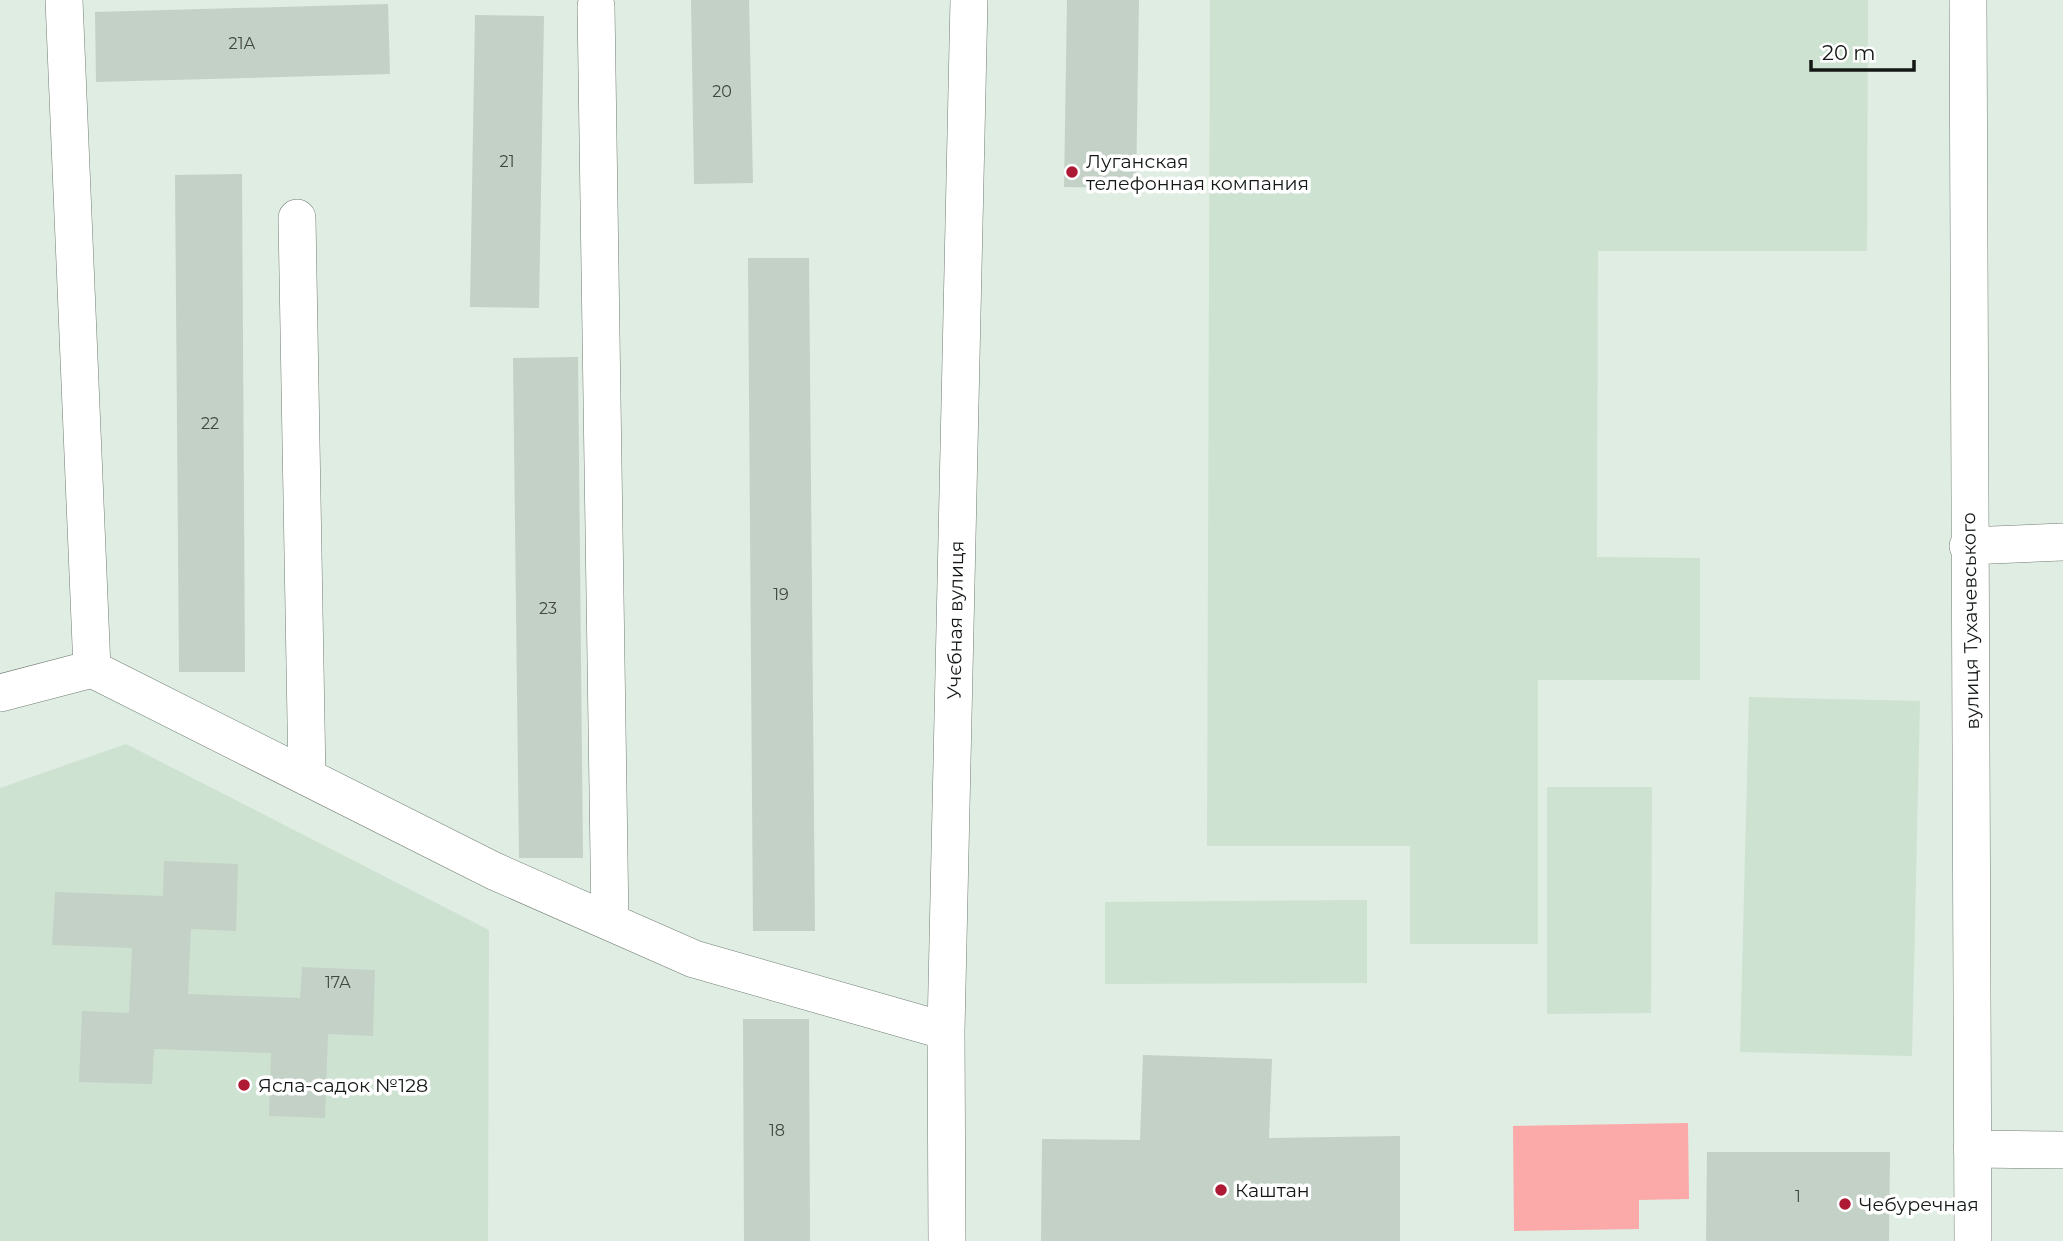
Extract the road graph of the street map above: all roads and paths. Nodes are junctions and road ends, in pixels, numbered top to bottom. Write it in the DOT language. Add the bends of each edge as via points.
graph roads {
  1 [pos="64,0"];
  2 [pos="969,0"];
  3 [pos="1968,0"];
  4 [pos="596,6"];
  5 [pos="297,218"];
  6 [pos="2063,542"];
  7 [pos="1968,545"];
  8 [pos="92,669"];
  9 [pos="0,694"];
  10 [pos="307,777"];
  11 [pos="610,922"];
  12 [pos="946,1031"];
  13 [pos="1972,1149"];
  14 [pos="2063,1150"];
  15 [pos="947,1241"];
  16 [pos="1973,1241"];
  1 -- 8 [label="street"];
  2 -- 12 [label="street, Учєбная вулиця"];
  3 -- 7 [label="street, вулиця Тухачевського"];
  4 -- 11 [label="street"];
  5 -- 10 [label="street"];
  6 -- 7 [label="street"];
  7 -- 13 [label="street, вулиця Тухачевського"];
  8 -- 9 [label="street"];
  8 -- 10 [label="street"];
  10 -- 11 [label="street" via="494,871"];
  11 -- 12 [label="street" via="694,959"];
  12 -- 15 [label="street, Учєбная вулиця"];
  13 -- 14 [label="street"];
  13 -- 16 [label="street, вулиця Тухачевського"];
}
